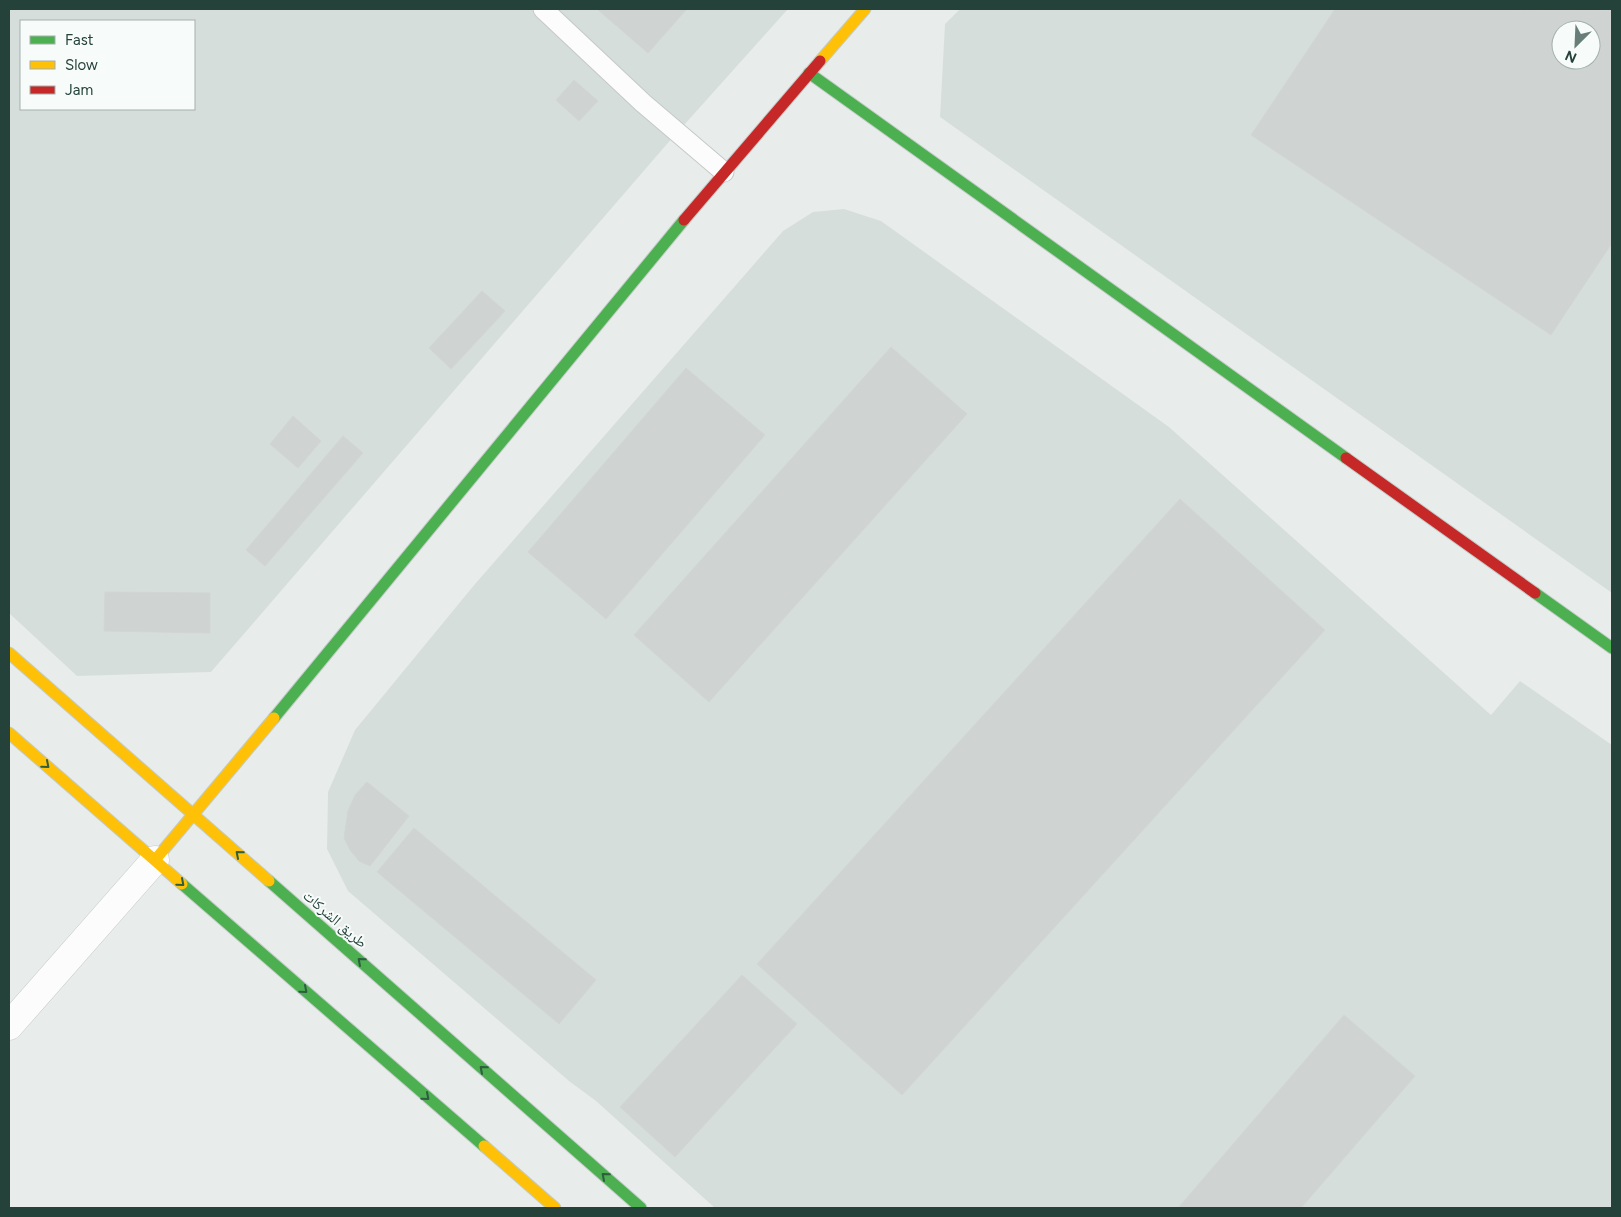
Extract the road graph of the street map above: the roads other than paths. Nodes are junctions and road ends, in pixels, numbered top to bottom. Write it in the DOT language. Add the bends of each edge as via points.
graph roads {
  1 [pos="543,9"];
  2 [pos="865,9"];
  3 [pos="810,73"];
  4 [pos="724,172"];
  5 [pos="1612,648"];
  6 [pos="9,653"];
  7 [pos="9,733"];
  8 [pos="194,815"];
  9 [pos="155,860"];
  10 [pos="9,1026"];
  11 [pos="555,1208"];
  12 [pos="641,1208"];
  1 -- 4 [label="lane" via="643,103"];
  2 -- 3 [label="street"];
  3 -- 4 [label="street"];
  3 -- 5 [label="street"];
  4 -- 8 [label="street"];
  6 -- 8 [label="street, طريق الشركات"];
  7 -- 9 [label="street, one-way"];
  8 -- 9 [label="street"];
  12 -- 8 [label="street, طريق الشركات, one-way"];
  9 -- 10 [label="street"];
  9 -- 11 [label="street, one-way"];
}
